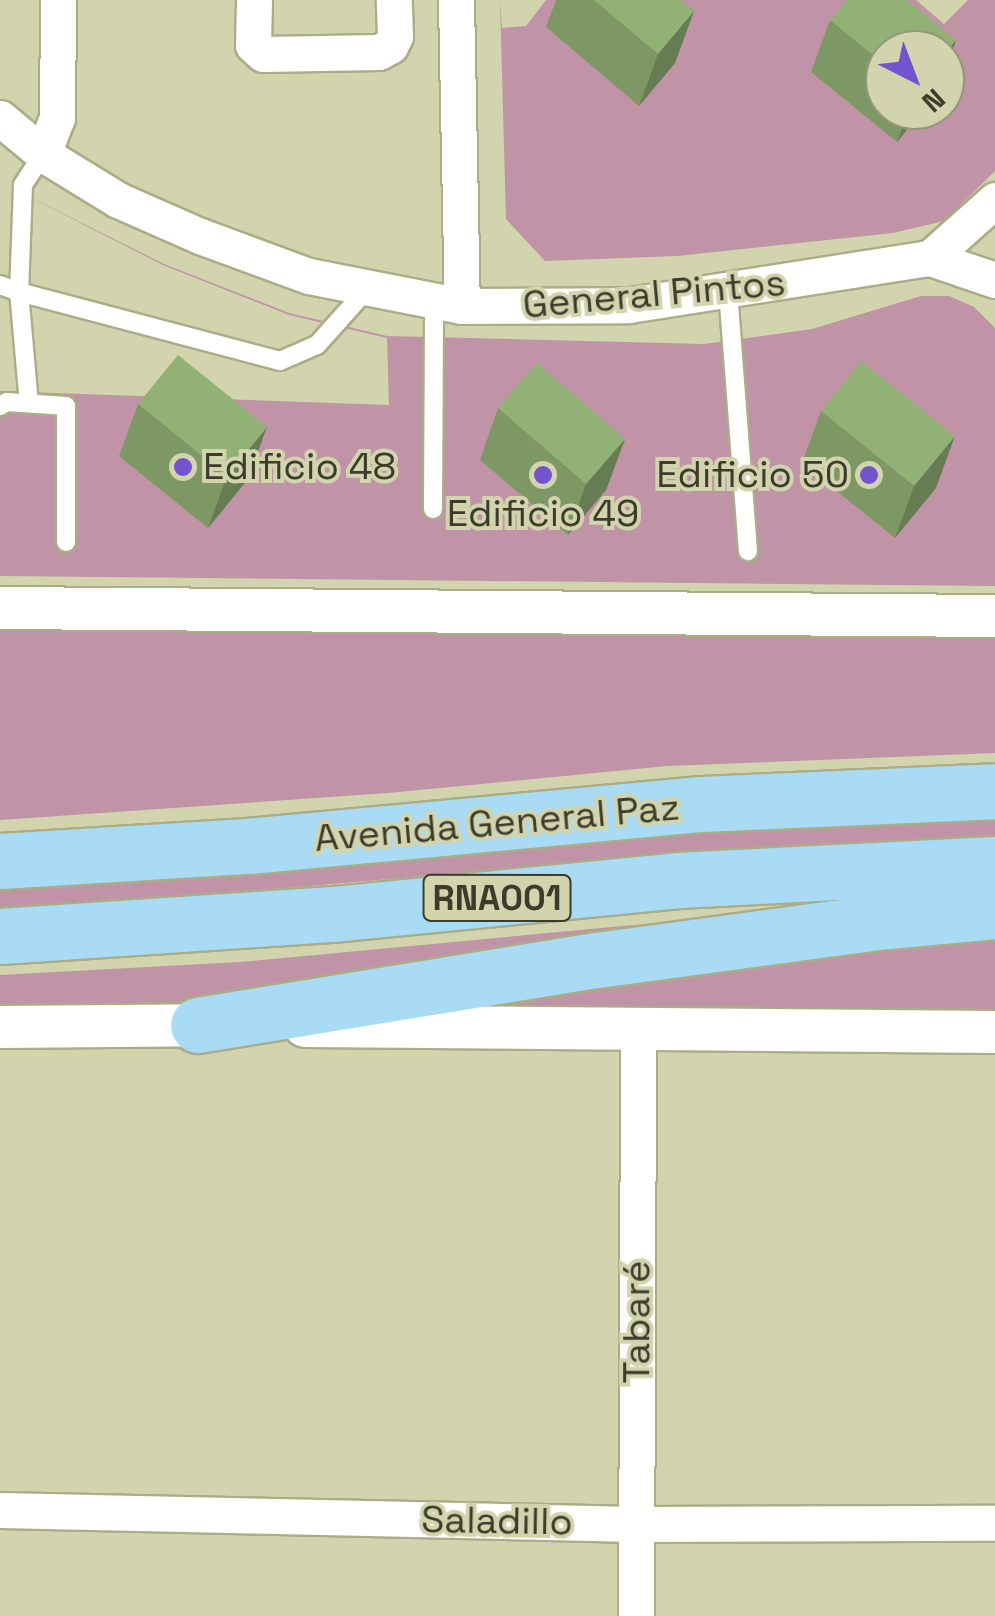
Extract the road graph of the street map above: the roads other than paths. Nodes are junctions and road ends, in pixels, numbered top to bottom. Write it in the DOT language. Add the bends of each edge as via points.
graph roads {
  1 [pos="58,0"];
  2 [pos="254,0"];
  3 [pos="394,0"];
  4 [pos="456,0"];
  5 [pos="0,118"];
  6 [pos="43,154"];
  7 [pos="995,200"];
  8 [pos="930,258"];
  9 [pos="995,280"];
  10 [pos="0,286"];
  11 [pos="368,288"];
  12 [pos="728,290"];
  13 [pos="19,292"];
  14 [pos="448,303"];
  15 [pos="29,404"];
  16 [pos="0,406"];
  17 [pos="433,509"];
  18 [pos="66,542"];
  19 [pos="748,551"];
  20 [pos="0,608"];
  21 [pos="995,616"];
  22 [pos="995,791"];
  23 [pos="0,861"];
  24 [pos="995,864"];
  25 [pos="995,911"];
  26 [pos="0,936"];
  27 [pos="198,1025"];
  28 [pos="0,1027"];
  29 [pos="638,1029"];
  30 [pos="995,1032"];
  31 [pos="0,1510"];
  32 [pos="636,1524"];
  33 [pos="995,1524"];
  34 [pos="636,1616"];
  1 -- 6 [label="street" via="58,118"];
  2 -- 3 [label="street" via="253,45 263,54 379,52 395,36"];
  4 -- 14 [label="street"];
  5 -- 6 [label="street, General Pintos"];
  6 -- 11 [label="street, General Pintos" via="118,200 200,236 309,276"];
  6 -- 13 [label="lane" via="24,184"];
  7 -- 8 [label="street"];
  8 -- 9 [label="street, General Pintos"];
  8 -- 12 [label="street, General Pintos"];
  10 -- 13 [label="lane"];
  11 -- 13 [label="lane" via="317,345 280,361"];
  11 -- 14 [label="street, General Pintos"];
  12 -- 14 [label="street, General Pintos" via="576,308"];
  12 -- 19 [label="lane"];
  13 -- 15 [label="lane"];
  14 -- 17 [label="lane"];
  15 -- 16 [label="lane"];
  15 -- 18 [label="lane" via="66,406"];
  20 -- 21 [label="street"];
  22 -- 23 [label="highway, Avenida General Paz / RNA001" via="718,803 248,846"];
  24 -- 26 [label="highway, Avenida General Paz / RNA001" via="678,880 294,917"];
  25 -- 27 [label="highway" via="597,960"];
  27 -- 28 [label="street"];
  27 -- 29 [label="street"];
  29 -- 30 [label="street"];
  29 -- 32 [label="street, Tabaré"];
  31 -- 32 [label="street, Saladillo"];
  32 -- 33 [label="street, Saladillo"];
  32 -- 34 [label="street, Tabaré"];
}
